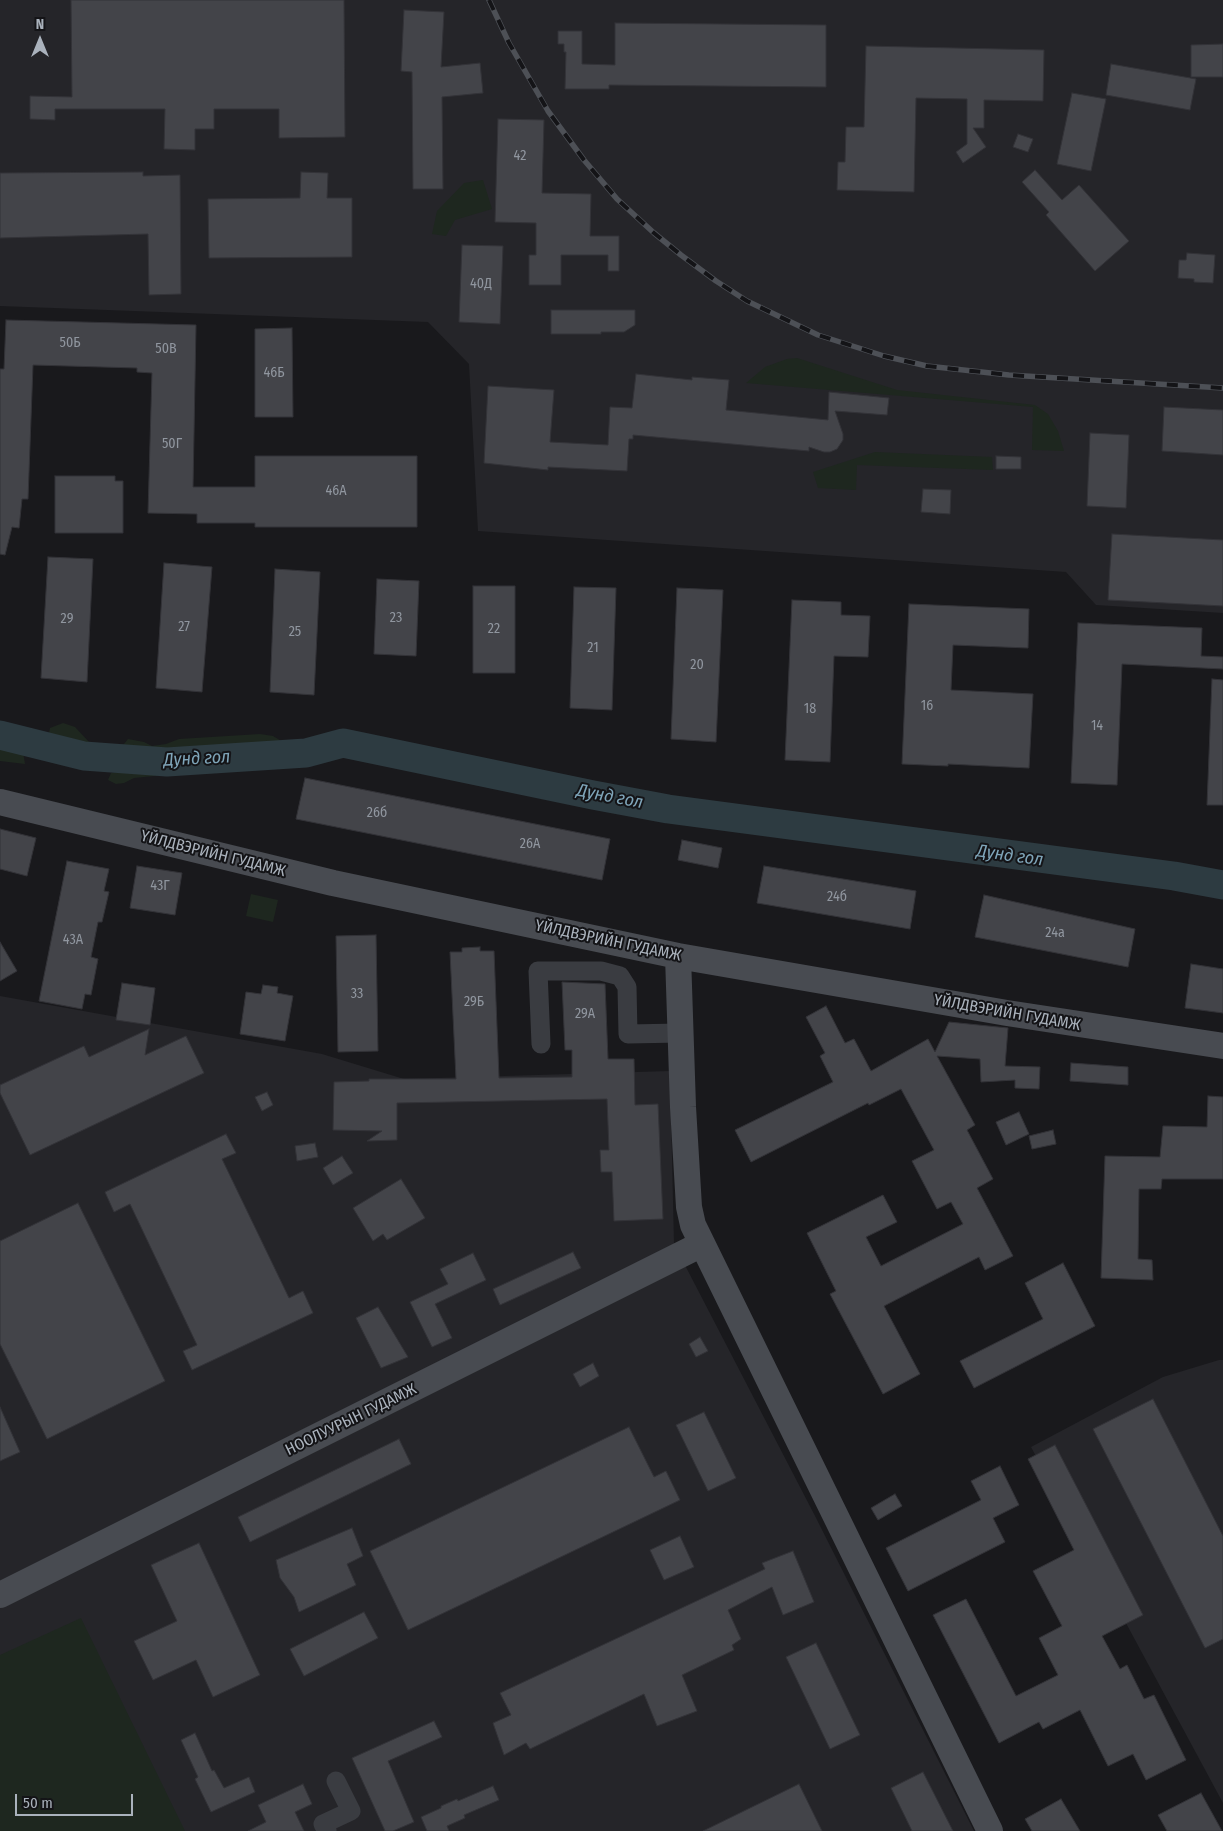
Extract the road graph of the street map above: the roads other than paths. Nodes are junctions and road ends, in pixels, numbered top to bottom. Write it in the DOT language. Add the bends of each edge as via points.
graph roads {
  1 [pos="0,802"];
  2 [pos="678,956"];
  3 [pos="680,1033"];
  4 [pos="541,1044"];
  5 [pos="1223,1046"];
  6 [pos="702,1244"];
  7 [pos="0,1595"];
  8 [pos="336,1781"];
  9 [pos="327,1831"];
  10 [pos="990,1831"];
  1 -- 2 [label="main road, YЙЛДВЭРИЙН ГУДАМЖ" via="343,885"];
  2 -- 3 [label="main road"];
  2 -- 5 [label="main road, YЙЛДВЭРИЙН ГУДАМЖ" via="1007,1014"];
  3 -- 4 [label="street" via="628,1034 627,987 620,976 601,970 538,971"];
  3 -- 6 [label="main road" via="688,1207"];
  6 -- 7 [label="main road, НООЛУУРЫН ГУДАМЖ"];
  6 -- 10 [label="main road"];
  8 -- 9 [label="street" via="351,1811 323,1824"];
}
